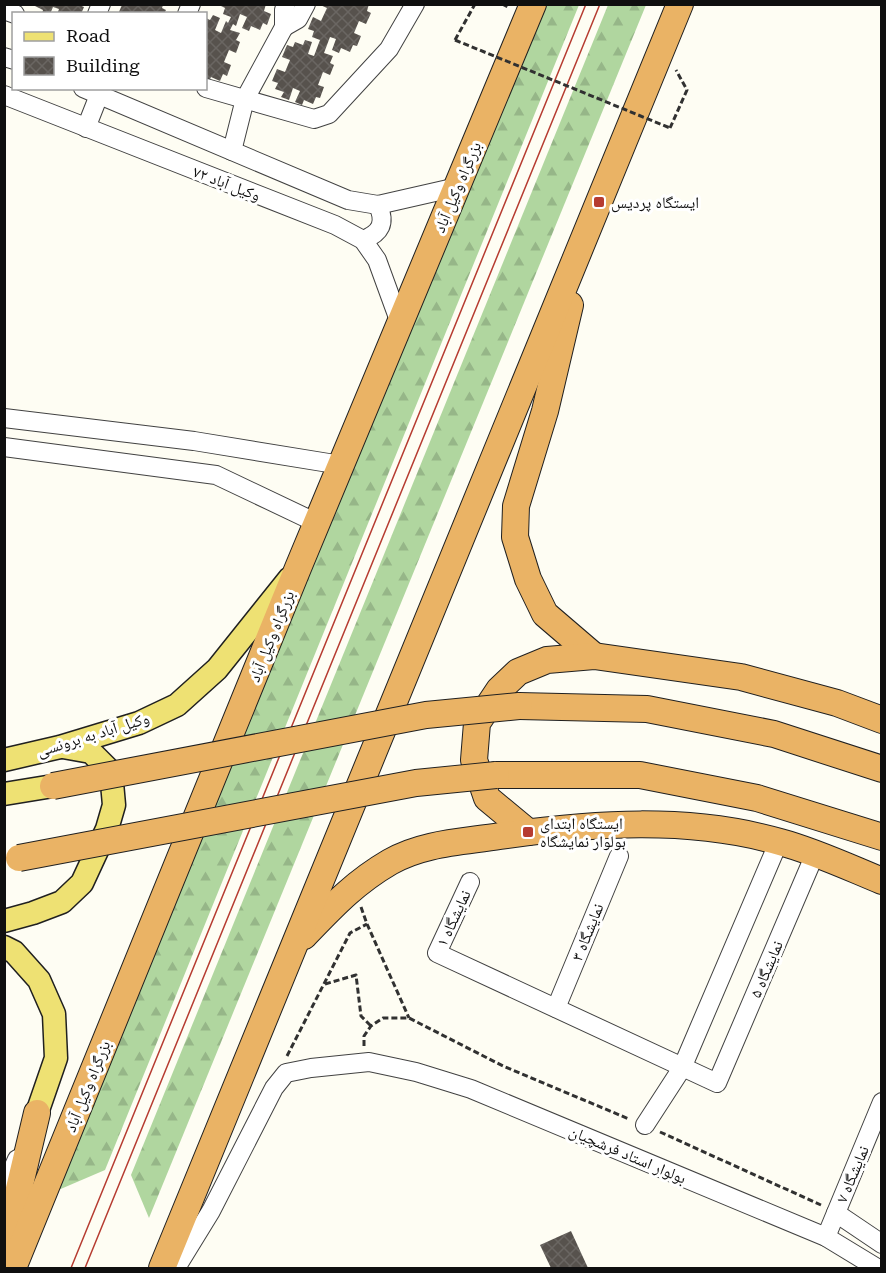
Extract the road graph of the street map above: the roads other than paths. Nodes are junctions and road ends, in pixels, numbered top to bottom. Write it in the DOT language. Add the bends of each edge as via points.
graph roads {
  1 [pos="286,4"];
  2 [pos="306,4"];
  3 [pos="415,4"];
  4 [pos="533,4"];
  5 [pos="680,4"];
  6 [pos="689,4"];
  7 [pos="284,27"];
  8 [pos="663,46"];
  9 [pos="207,88"];
  10 [pos="91,92"];
  11 [pos="4,95"];
  12 [pos="245,99"];
  13 [pos="86,128"];
  14 [pos="232,151"];
  15 [pos="457,187"];
  16 [pos="378,205"];
  17 [pos="590,226"];
  18 [pos="363,240"];
  19 [pos="400,323"];
  20 [pos="4,418"];
  21 [pos="4,447"];
  22 [pos="341,465"];
  23 [pos="317,523"];
  24 [pos="298,568"];
  25 [pos="594,656"];
  26 [pos="882,720"];
  27 [pos="60,747"];
  28 [pos="4,760"];
  29 [pos="882,770"];
  30 [pos="53,786"];
  31 [pos="4,794"];
  32 [pos="528,832"];
  33 [pos="882,837"];
  34 [pos="779,842"];
  35 [pos="815,854"];
  36 [pos="619,856"];
  37 [pos="12,859"];
  38 [pos="882,881"];
  39 [pos="470,882"];
  40 [pos="4,921"];
  41 [pos="295,944"];
  42 [pos="4,947"];
  43 [pos="556,1008"];
  44 [pos="682,1068"];
  45 [pos="882,1102"];
  46 [pos="37,1113"];
  47 [pos="645,1125"];
  48 [pos="4,1189"];
  49 [pos="836,1213"];
  50 [pos="826,1237"];
  51 [pos="882,1244"];
  52 [pos="4,1252"];
  53 [pos="13,1269"];
  54 [pos="162,1269"];
  55 [pos="176,1269"];
  56 [pos="877,1269"];
  1 -- 7 [label="street"];
  2 -- 7 [label="street" via="298,19"];
  3 -- 12 [label="street" via="389,49 329,114 314,119"];
  4 -- 15 [label="highway, بزرگراه وکیل آباد"];
  5 -- 8 [label="highway"];
  6 -- 8 [label="street"];
  7 -- 12 [label="street"];
  8 -- 17 [label="highway"];
  9 -- 12 [label="street"];
  10 -- 13 [label="street"];
  10 -- 14 [label="street, ۷۲ وکیل آباد"];
  11 -- 13 [label="street, ۷۲ وکیل آباد"];
  12 -- 14 [label="street"];
  13 -- 18 [label="street, ۷۲ وکیل آباد" via="335,225"];
  14 -- 16 [label="street, ۷۲ وکیل آباد" via="348,200"];
  15 -- 16 [label="street, ۷۲ وکیل آباد"];
  15 -- 19 [label="highway, بزرگراه وکیل آباد"];
  16 -- 18 [label="street" via="381,227 374,236"];
  17 -- 25 [label="highway" via="545,411 516,506 515,537 528,579 545,614"];
  17 -- 41 [label="highway"];
  18 -- 19 [label="street, ۷۲ وکیل آباد" via="377,260"];
  19 -- 22 [label="highway, بزرگراه وکیل آباد"];
  20 -- 22 [label="street" via="194,441"];
  21 -- 23 [label="street" via="216,475"];
  22 -- 23 [label="highway, بزرگراه وکیل آباد"];
  23 -- 24 [label="highway, بزرگراه وکیل آباد"];
  24 -- 27 [label="main road, وکیل آباد به برونسی" via="217,669 177,705 139,723"];
  24 -- 53 [label="highway, بزرگراه وکیل آباد"];
  25 -- 26 [label="highway" via="741,677 837,703"];
  25 -- 32 [label="highway" via="548,660 518,672 499,690 477,723 474,760 487,798"];
  27 -- 28 [label="main road, وکیل آباد به برونسی"];
  27 -- 40 [label="main road" via="91,752 111,772 114,805 107,829 82,883 62,902"];
  29 -- 30 [label="highway, bridge" via="774,734 647,710 519,706 426,715"];
  30 -- 31 [label="main road"];
  32 -- 34 [label="highway" via="618,824 710,826"];
  32 -- 41 [label="highway" via="427,847 392,861 354,885"];
  33 -- 37 [label="highway, bridge" via="757,798 640,775 496,774 416,783"];
  34 -- 35 [label="highway"];
  34 -- 44 [label="street"];
  35 -- 38 [label="highway"];
  35 -- 44 [label="street, نمایشگاه ۵" via="717,1083"];
  36 -- 43 [label="street, نمایشگاه ۳"];
  39 -- 43 [label="street, نمایشگاه ۱" via="437,953"];
  41 -- 54 [label="highway"];
  42 -- 46 [label="main road" via="15,952 39,980 54,1014 56,1058"];
  43 -- 44 [label="street"];
  44 -- 47 [label="street"];
  45 -- 49 [label="street, نمایشگاه ۷"];
  46 -- 48 [label="street"];
  46 -- 52 [label="highway"];
  49 -- 50 [label="street, نمایشگاه ۷"];
  49 -- 51 [label="street"];
  50 -- 55 [label="street, بولوار استاد فرشچیان" via="471,1089 369,1062 286,1073 274,1088 211,1211"];
  50 -- 56 [label="street, بولوار استاد فرشچیان"];
}
